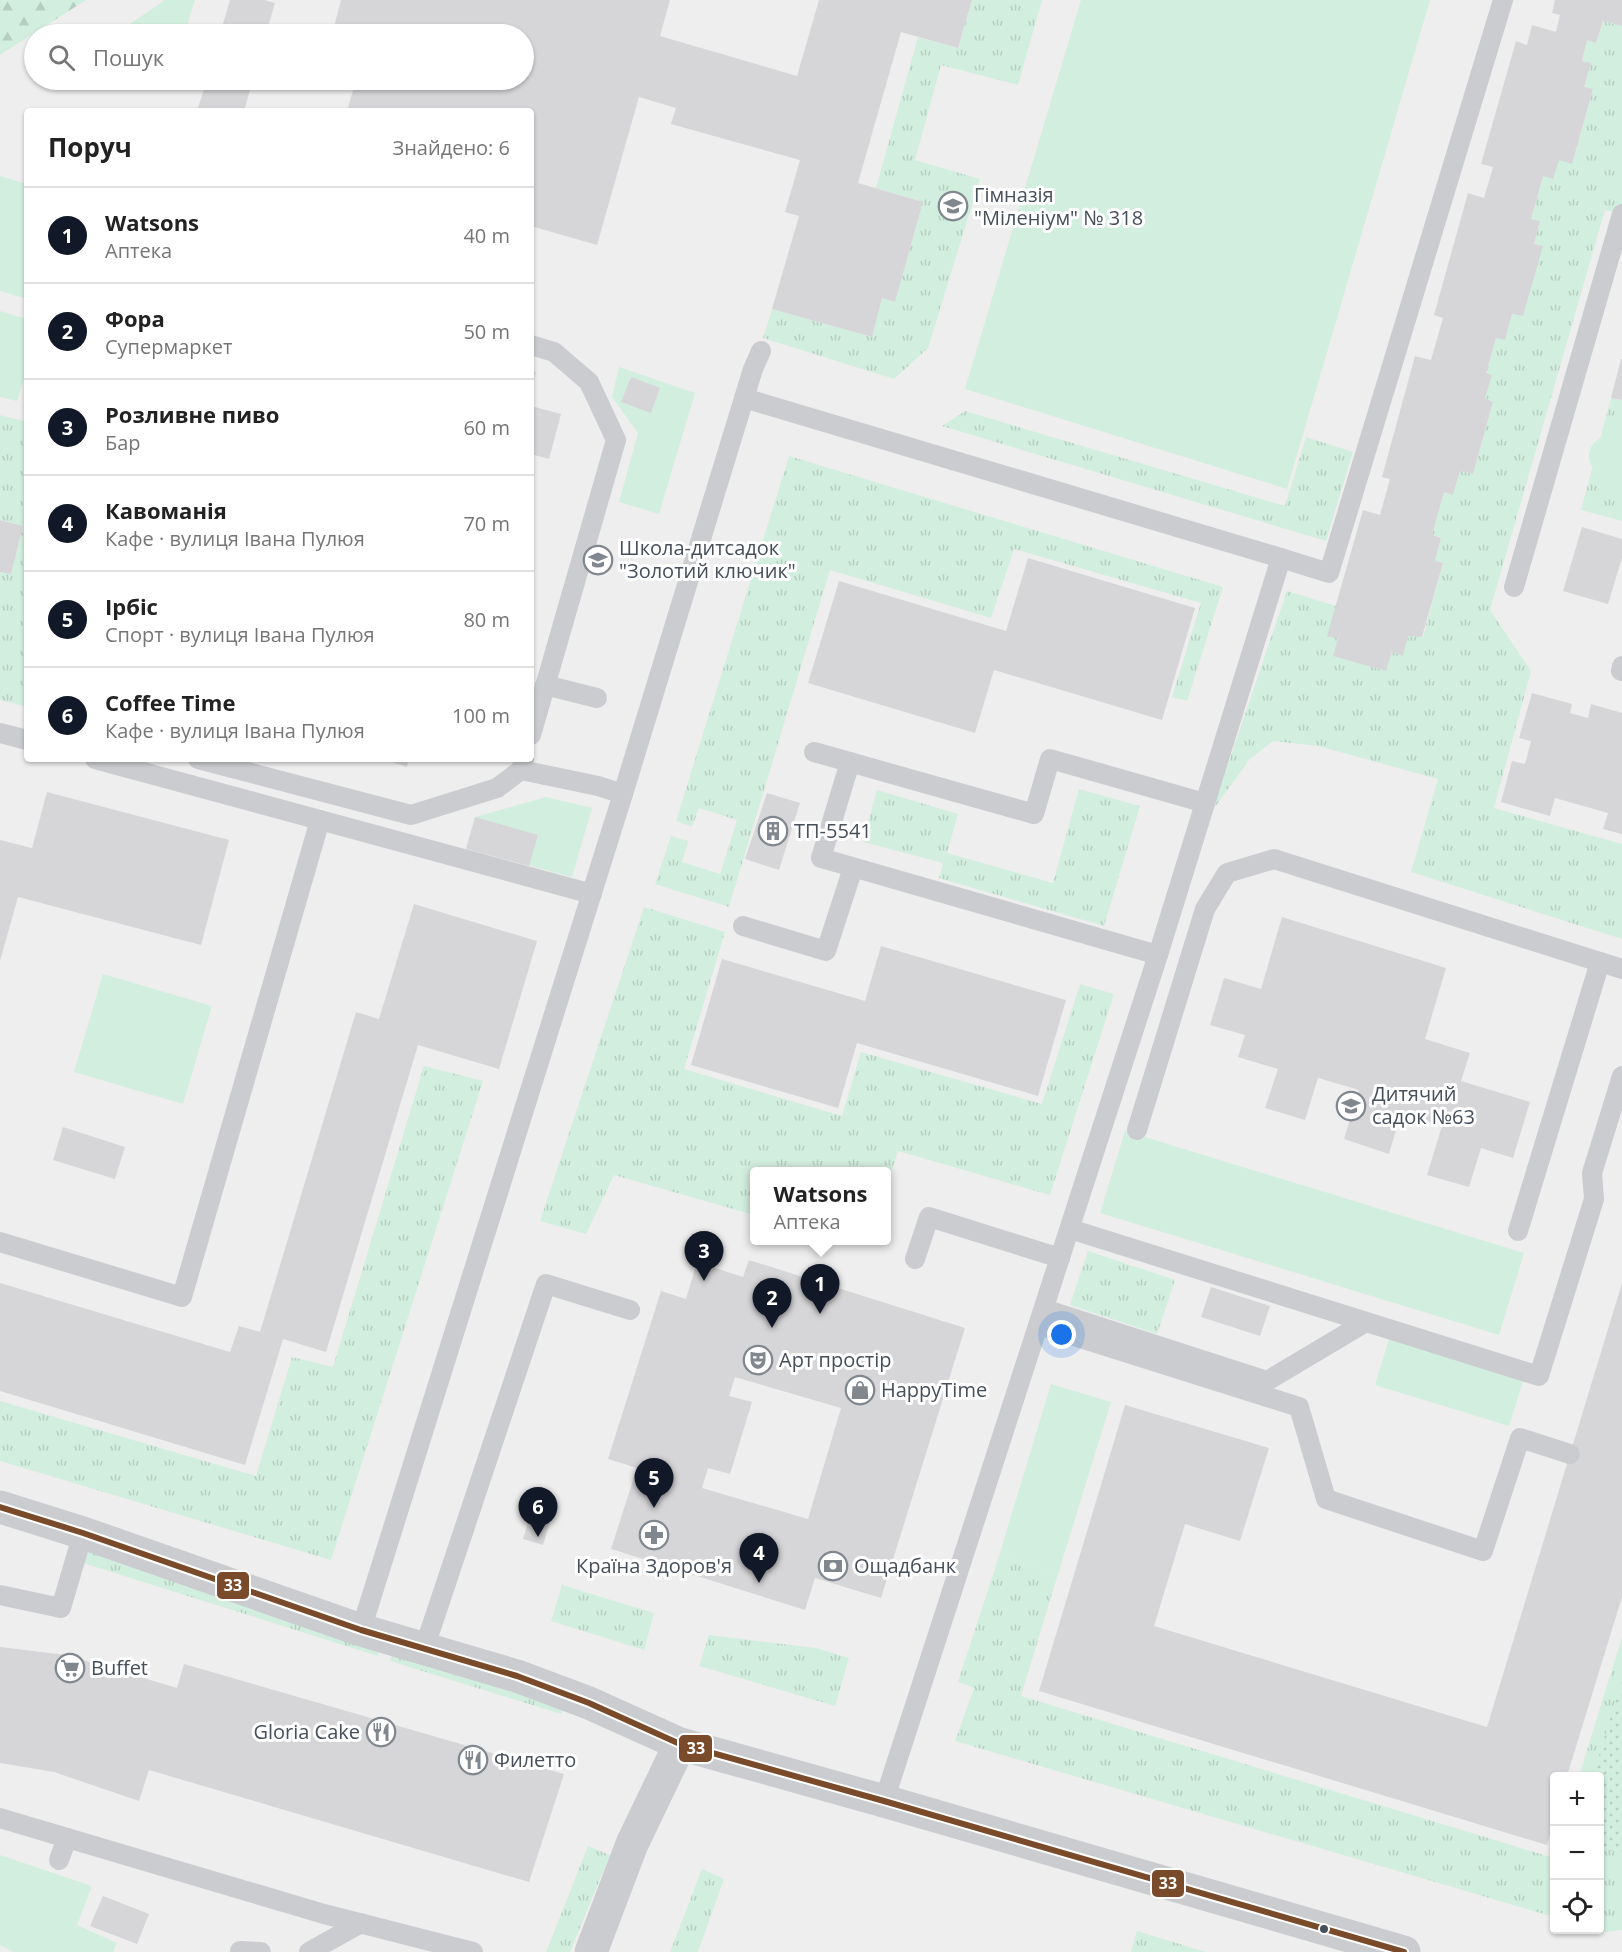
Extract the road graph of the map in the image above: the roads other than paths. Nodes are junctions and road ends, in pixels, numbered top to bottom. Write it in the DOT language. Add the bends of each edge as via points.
graph roads {
  1 [pos="1503,0"];
  2 [pos="1622,214"];
  3 [pos="534,346"];
  4 [pos="761,351"];
  5 [pos="744,398"];
  6 [pos="1281,558"];
  7 [pos="1514,587"];
  8 [pos="545,685"];
  9 [pos="597,698"];
  10 [pos="534,724"];
  11 [pos="0,733"];
  12 [pos="24,740"];
  13 [pos="814,752"];
  14 [pos="106,762"];
  15 [pos="209,762"];
  16 [pos="850,762"];
  17 [pos="523,764"];
  18 [pos="623,794"];
  19 [pos="1205,803"];
  20 [pos="320,820"];
  21 [pos="853,868"];
  22 [pos="592,894"];
  23 [pos="743,926"];
  24 [pos="1158,955"];
  25 [pos="1600,962"];
  26 [pos="1622,969"];
  27 [pos="1622,1076"];
  28 [pos="1137,1130"];
  29 [pos="1070,1229"];
  30 [pos="1518,1231"];
  31 [pos="0,1242"];
  32 [pos="1060,1258"];
  33 [pos="915,1259"];
  34 [pos="630,1310"];
  35 [pos="1041,1317"];
  36 [pos="1366,1322"];
  37 [pos="1569,1454"];
  38 [pos="0,1507"];
  39 [pos="83,1533"];
  40 [pos="0,1595"];
  41 [pos="361,1630"];
  42 [pos="424,1649"];
  43 [pos="680,1744"];
  44 [pos="884,1801"];
  45 [pos="0,1818"];
  46 [pos="67,1838"];
  47 [pos="59,1860"];
  48 [pos="360,1923"];
  49 [pos="240,1951"];
  50 [pos="261,1952"];
  51 [pos="309,1952"];
  52 [pos="473,1952"];
  53 [pos="591,1952"];
  54 [pos="1404,1952"];
  1 -- 6 [label="lane" via="1329,573"];
  2 -- 7 [label="lane"];
  3 -- 8 [label="lane" via="554,352 589,382 616,440"];
  4 -- 5 [label="lane"];
  5 -- 6 [label="lane"];
  5 -- 18 [label="lane"];
  6 -- 19 [label="lane"];
  8 -- 9 [label="lane"];
  8 -- 10 [label="lane"];
  11 -- 12 [label="lane"];
  13 -- 16 [label="lane"];
  14 -- 20 [label="lane"];
  15 -- 17 [label="lane" via="411,815 498,788"];
  16 -- 19 [label="lane" via="1034,814 1050,759"];
  16 -- 21 [label="lane" via="821,858"];
  17 -- 18 [label="lane"];
  18 -- 22 [label="lane"];
  19 -- 24 [label="lane"];
  20 -- 22 [label="lane"];
  20 -- 31 [label="lane" via="182,1297"];
  21 -- 23 [label="lane" via="826,951"];
  21 -- 24 [label="lane"];
  22 -- 41 [label="lane"];
  24 -- 29 [label="lane"];
  25 -- 26 [label="lane"];
  25 -- 28 [label="lane" via="1274,859 1227,873 1205,909"];
  25 -- 30 [label="lane"];
  27 -- 36 [label="lane" via="1592,1173 1594,1199 1539,1376"];
  29 -- 32 [label="lane"];
  29 -- 36 [label="lane"];
  32 -- 33 [label="lane" via="929,1217"];
  32 -- 35 [label="lane"];
  34 -- 42 [label="lane" via="546,1284"];
  35 -- 36 [label="lane" via="1267,1381"];
  35 -- 37 [label="lane" via="1299,1407 1326,1499 1483,1551 1520,1438"];
  35 -- 44 [label="lane"];
  38 -- 39 [label="street"];
  39 -- 40 [label="lane" via="62,1608"];
  39 -- 41 [label="street"];
  41 -- 42 [label="street"];
  42 -- 43 [label="street" via="518,1676"];
  43 -- 44 [label="street"];
  43 -- 53 [label="street" via="632,1844"];
  44 -- 54 [label="street"];
  45 -- 46 [label="lane"];
  46 -- 47 [label="lane"];
  46 -- 48 [label="lane"];
  48 -- 51 [label="lane"];
  48 -- 52 [label="lane"];
  49 -- 50 [label="lane"];
}
